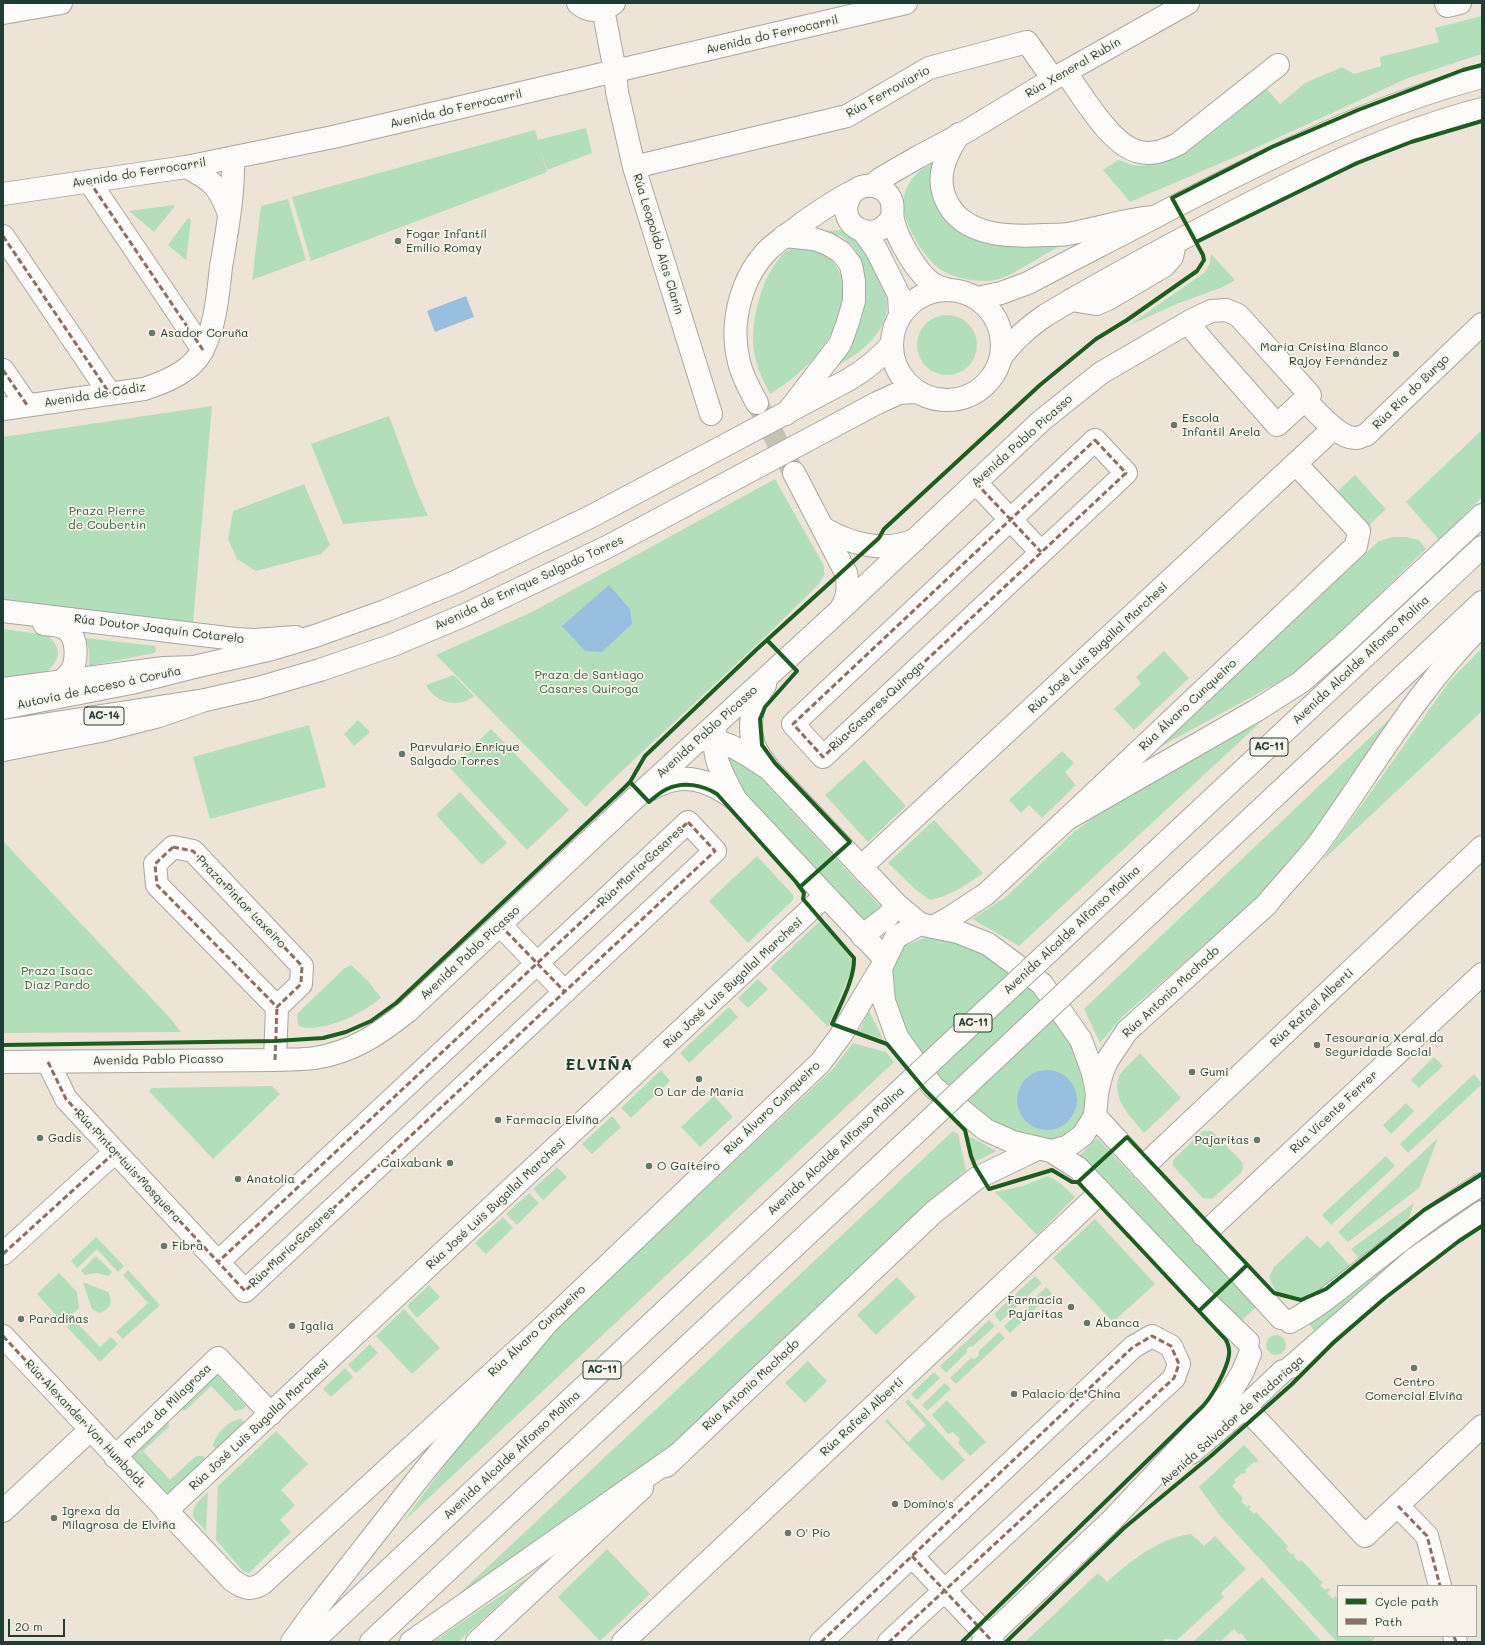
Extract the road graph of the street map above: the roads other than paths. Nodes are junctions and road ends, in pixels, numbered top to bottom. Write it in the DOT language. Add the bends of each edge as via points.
graph roads {
  1 [pos="61,3"];
  2 [pos="578,3"];
  3 [pos="906,3"];
  4 [pos="1188,3"];
  5 [pos="1446,3"];
  6 [pos="1460,3"];
  7 [pos="609,6"];
  8 [pos="3,13"];
  9 [pos="1278,65"];
  10 [pos="616,71"];
  11 [pos="1059,75"];
  12 [pos="1482,78"];
  13 [pos="1482,109"];
  14 [pos="960,134"];
  15 [pos="918,157"];
  16 [pos="233,158"];
  17 [pos="186,167"];
  18 [pos="634,167"];
  19 [pos="89,181"];
  20 [pos="864,188"];
  21 [pos="3,194"];
  22 [pos="892,209"];
  23 [pos="229,214"];
  24 [pos="1156,217"];
  25 [pos="858,228"];
  26 [pos="791,231"];
  27 [pos="3,236"];
  28 [pos="946,290"];
  29 [pos="977,298"];
  30 [pos="900,315"];
  31 [pos="1192,320"];
  32 [pos="1482,324"];
  33 [pos="1202,340"];
  34 [pos="892,344"];
  35 [pos="203,350"];
  36 [pos="1001,357"];
  37 [pos="1127,358"];
  38 [pos="3,370"];
  39 [pos="917,392"];
  40 [pos="110,394"];
  41 [pos="1305,400"];
  42 [pos="757,403"];
  43 [pos="27,405"];
  44 [pos="3,408"];
  45 [pos="711,414"];
  46 [pos="786,414"];
  47 [pos="1334,428"];
  48 [pos="1296,464"];
  49 [pos="794,473"];
  50 [pos="976,483"];
  51 [pos="1482,515"];
  52 [pos="1011,520"];
  53 [pos="823,528"];
  54 [pos="915,540"];
  55 [pos="1482,543"];
  56 [pos="1482,547"];
  57 [pos="1041,552"];
  58 [pos="1421,573"];
  59 [pos="858,587"];
  60 [pos="1482,602"];
  61 [pos="3,611"];
  62 [pos="3,620"];
  63 [pos="1482,625"];
  64 [pos="315,636"];
  65 [pos="194,667"];
  66 [pos="777,668"];
  67 [pos="61,682"];
  68 [pos="3,690"];
  69 [pos="205,700"];
  70 [pos="3,708"];
  71 [pos="3,731"];
  72 [pos="709,734"];
  73 [pos="3,750"];
  74 [pos="769,769"];
  75 [pos="633,800"];
  76 [pos="736,800"];
  77 [pos="1067,819"];
  78 [pos="1482,847"];
  79 [pos="861,867"];
  80 [pos="825,896"];
  81 [pos="897,905"];
  82 [pos="500,925"];
  83 [pos="927,926"];
  84 [pos="862,936"];
  85 [pos="537,963"];
  86 [pos="883,963"];
  87 [pos="1482,974"];
  88 [pos="565,992"];
  89 [pos="277,1007"];
  90 [pos="275,1060"];
  91 [pos="3,1062"];
  92 [pos="48,1062"];
  93 [pos="1097,1094"];
  94 [pos="1095,1116"];
  95 [pos="1045,1149"];
  96 [pos="115,1152"];
  97 [pos="1142,1168"];
  98 [pos="1482,1184"];
  99 [pos="1100,1192"];
  100 [pos="1482,1212"];
  101 [pos="1203,1235"];
  102 [pos="3,1254"];
  103 [pos="218,1262"];
  104 [pos="1285,1320"];
  105 [pos="547,1323"];
  106 [pos="3,1336"];
  107 [pos="1249,1348"];
  108 [pos="1287,1369"];
  109 [pos="1245,1407"];
  110 [pos="271,1414"];
  111 [pos="1482,1426"];
  112 [pos="90,1430"];
  113 [pos="1439,1450"];
  114 [pos="680,1453"];
  115 [pos="115,1456"];
  116 [pos="1398,1506"];
  117 [pos="3,1511"];
  118 [pos="166,1511"];
  119 [pos="1112,1520"];
  120 [pos="1357,1527"];
  121 [pos="912,1556"];
  122 [pos="1440,1585"];
  123 [pos="945,1591"];
  124 [pos="313,1613"];
  125 [pos="988,1640"];
  126 [pos="282,1642"];
  127 [pos="292,1642"];
  128 [pos="312,1642"];
  129 [pos="371,1642"];
  130 [pos="411,1642"];
  131 [pos="477,1642"];
  132 [pos="623,1642"];
  133 [pos="821,1642"];
  134 [pos="889,1642"];
  1 -- 8 [label="main road"];
  2 -- 7 [label="main road" via="590,10"];
  3 -- 10 [label="main road, Avenida do Ferrocarril"];
  4 -- 11 [label="main road, Rúa Xeneral Rubín"];
  5 -- 6 [label="main road" via="1447,6"];
  7 -- 10 [label="main road, Rúa Leopoldo Alas Clarín"];
  9 -- 11 [label="main road" via="1183,140 1165,150 1153,153 1128,148 1117,140"];
  10 -- 16 [label="main road, Avenida do Ferrocarril"];
  10 -- 18 [label="main road, Rúa Leopoldo Alas Clarín" via="617,92"];
  11 -- 14 [label="main road, Rúa Xeneral Rubín"];
  11 -- 18 [label="main road, Rúa Ferroviario" via="1027,42 929,68 847,116"];
  12 -- 24 [label="main road" via="1406,101 1341,126 1274,156"];
  13 -- 36 [label="main road" via="1417,129 1319,169 1175,243 1071,300 1028,327"];
  14 -- 15 [label="main road, Rúa Xeneral Rubín"];
  14 -- 24 [label="main road, Rúa Xeneral Rubín" via="946,158 941,185 945,199 955,214 973,228 1022,236 1067,234 1124,220"];
  15 -- 20 [label="main road, Rúa Xeneral Rubín"];
  15 -- 22 [label="main road, Rúa Xeneral Rubín" via="900,176 893,192"];
  16 -- 17 [label="main road, Avenida do Ferrocarril"];
  16 -- 23 [label="main road, Avenida de Cádiz" via="234,181"];
  17 -- 19 [label="main road, Avenida do Ferrocarril"];
  17 -- 23 [label="main road, Avenida de Cádiz" via="215,185 223,196"];
  18 -- 45 [label="main road, Rúa Leopoldo Alas Clarín"];
  19 -- 21 [label="main road, Avenida do Ferrocarril"];
  19 -- 35 [label="main road"];
  20 -- 22 [label="main road" via="885,190"];
  20 -- 25 [label="main road" via="847,204 848,218"];
  20 -- 26 [label="main road, Rúa Xeneral Rubín" via="833,202"];
  22 -- 25 [label="main road, Rúa Xeneral Rubín" via="889,223 877,231"];
  22 -- 28 [label="main road" via="900,237 914,265 934,285"];
  23 -- 35 [label="main road, Avenida de Cádiz" via="215,310"];
  24 -- 29 [label="main road" via="1028,283 1001,294"];
  25 -- 26 [label="main road, Rúa Xeneral Rubín" via="839,220 816,220"];
  25 -- 30 [label="main road" via="876,249 899,295"];
  26 -- 42 [label="main road, Rúa Xeneral Rubín" via="768,250 756,265 745,285 739,306 735,344 739,363"];
  26 -- 46 [label="main road" via="828,244 841,252 851,265 854,301 840,344"];
  27 -- 40 [label="main road"];
  28 -- 29 [label="main road" via="962,292"];
  28 -- 30 [label="main road" via="928,293 912,302"];
  29 -- 36 [label="main road" via="990,310 998,324 1002,340"];
  30 -- 34 [label="main road" via="894,329"];
  31 -- 33 [label="main road" via="1194,330"];
  31 -- 37 [label="main road, Avenida Pablo Picasso"];
  31 -- 41 [label="main road, Avenida Pablo Picasso" via="1211,311 1226,310 1238,316 1310,395"];
  32 -- 47 [label="main road, Rúa Ría do Burgo" via="1366,434 1356,438"];
  33 -- 37 [label="main road" via="1181,339"];
  33 -- 41 [label="main road" via="1277,425"];
  34 -- 39 [label="main road" via="894,362 903,379"];
  34 -- 46 [label="main road" via="867,369"];
  35 -- 40 [label="main road, Avenida de Cádiz" via="183,371 160,384"];
  36 -- 39 [label="main road" via="996,372 987,384 961,399 945,401"];
  37 -- 50 [label="main road, Avenida Pablo Picasso" via="1078,390 1041,421"];
  38 -- 43 [label="main road"];
  39 -- 69 [label="main road, Avenida de Enrique Salgado Torres" via="899,393 877,403 607,546 467,614 320,670"];
  40 -- 43 [label="main road, Avenida de Cádiz"];
  41 -- 47 [label="main road, Rúa Ría do Burgo"];
  43 -- 44 [label="main road, Avenida de Cádiz"];
  46 -- 64 [label="main road" via="590,517 455,582"];
  47 -- 48 [label="main road, Rúa José Luis Bugallal Marchesi"];
  48 -- 77 [label="main road, Rúa Álvaro Cunqueiro" via="1360,531 1356,546"];
  48 -- 79 [label="main road, Rúa José Luis Bugallal Marchesi"];
  49 -- 53 [label="main road"];
  50 -- 52 [label="main road"];
  50 -- 54 [label="main road, Avenida Pablo Picasso"];
  51 -- 58 [label="main road"];
  52 -- 57 [label="main road"];
  52 -- 57 [label="main road, Rúa Casares Quiroga" via="1095,440 1121,467 1126,473"];
  52 -- 57 [label="main road, Rúa Casares Quiroga" via="793,724 823,757"];
  53 -- 54 [label="main road" via="847,540 870,545 894,546"];
  53 -- 59 [label="main road" via="846,573"];
  54 -- 59 [label="main road, Avenida Pablo Picasso"];
  55 -- 58 [label="main road"];
  56 -- 128 [label="main road, Avenida Alcalde Alfonso Molina / AC-11, bridge"];
  58 -- 77 [label="main road" via="1301,682"];
  59 -- 66 [label="main road, Avenida Pablo Picasso" via="839,611"];
  60 -- 129 [label="main road, bridge"];
  61 -- 64 [label="main road, Rúa Doutor Joaquín Cotarelo" via="235,639"];
  62 -- 67 [label="main road" via="55,625 65,628 71,634 76,648 74,661 70,672"];
  63 -- 93 [label="main road, Rúa Antonio Machado" via="1457,650 1417,700 1318,844 1266,905 1127,1031 1107,1061"];
  64 -- 65 [label="main road"];
  65 -- 67 [label="main road" via="164,668"];
  65 -- 70 [label="main road, Autovía de Acceso á Coruña / AC-14" via="131,683"];
  66 -- 72 [label="main road, Avenida Pablo Picasso"];
  66 -- 74 [label="main road" via="758,696 752,718 755,745"];
  67 -- 68 [label="main road"];
  69 -- 71 [label="main road, Autovía de Acceso á Coruña / AC-14"];
  69 -- 73 [label="main road, Avenida de Enrique Salgado Torres" via="100,732"];
  72 -- 74 [label="main road"];
  72 -- 75 [label="main road, Avenida Pablo Picasso"];
  72 -- 76 [label="main road" via="718,764"];
  74 -- 79 [label="main road"];
  75 -- 76 [label="main road" via="659,784 678,778 705,782 720,788"];
  75 -- 82 [label="main road, Avenida Pablo Picasso"];
  76 -- 80 [label="main road"];
  77 -- 83 [label="main road, Rúa Álvaro Cunqueiro" via="986,894 951,917"];
  78 -- 97 [label="main road, Rúa Rafael Alberti"];
  79 -- 81 [label="main road"];
  80 -- 84 [label="main road"];
  80 -- 110 [label="main road, Rúa José Luis Bugallal Marchesi"];
  81 -- 83 [label="main road"];
  81 -- 84 [label="main road" via="888,916"];
  82 -- 85 [label="main road"];
  82 -- 90 [label="main road, Avenida Pablo Picasso" via="408,1011 381,1032 352,1048 315,1058"];
  83 -- 86 [label="main road, Rúa Álvaro Cunqueiro" via="896,937"];
  83 -- 93 [label="main road" via="958,932 988,944 1042,984 1081,1040"];
  84 -- 86 [label="main road"];
  85 -- 88 [label="main road"];
  85 -- 88 [label="main road, Rúa María Casares" via="688,822 715,851"];
  85 -- 103 [label="main road, Rúa María Casares"];
  86 -- 95 [label="main road" via="884,1001 897,1037 933,1087 986,1130 1014,1142"];
  86 -- 105 [label="main road, Rúa Álvaro Cunqueiro" via="833,1047 820,1063"];
  87 -- 101 [label="main road, Rúa Vicente Ferrer"];
  88 -- 103 [label="main road, Rúa María Casares" via="245,1291"];
  89 -- 89 [label="main road, Praza Pintor Laxeiro" via="301,984 302,966 193,851 173,847 155,864 157,885"];
  89 -- 90 [label="main road"];
  90 -- 92 [label="main road, Avenida Pablo Picasso"];
  91 -- 92 [label="main road, Avenida Pablo Picasso"];
  92 -- 96 [label="main road, Rúa Pintor Luis Mosquera" via="66,1099"];
  93 -- 94 [label="main road"];
  94 -- 95 [label="main road, Rúa Antonio Machado" via="1083,1136 1067,1147"];
  94 -- 97 [label="main road"];
  95 -- 99 [label="main road" via="1078,1168"];
  95 -- 114 [label="main road, Rúa Antonio Machado" via="977,1178 934,1212"];
  96 -- 102 [label="main road"];
  96 -- 103 [label="main road, Rúa Pintor Luis Mosquera"];
  97 -- 101 [label="main road"];
  98 -- 104 [label="main road" via="1422,1224 1305,1314"];
  99 -- 107 [label="main road"];
  99 -- 132 [label="main road, Rúa Rafael Alberti"];
  100 -- 108 [label="main road, Avenida Salvador de Madariaga" via="1414,1259"];
  101 -- 104 [label="main road"];
  104 -- 107 [label="main road" via="1271,1318 1259,1323 1251,1333"];
  104 -- 108 [label="main road" via="1296,1328 1302,1344 1297,1361"];
  105 -- 118 [label="main road, Rúa Álvaro Cunqueiro" via="255,1588 248,1589 232,1580"];
  105 -- 124 [label="main road" via="425,1470"];
  106 -- 112 [label="main road, Rúa Alexander Von Humboldt"];
  107 -- 108 [label="main road" via="1254,1361 1267,1370 1275,1372"];
  107 -- 119 [label="main road, Avenida Salvador de Madariaga" via="1242,1373 1219,1406"];
  108 -- 109 [label="main road, Avenida Salvador de Madariaga"];
  109 -- 119 [label="main road, Avenida Salvador de Madariaga"];
  109 -- 120 [label="main road"];
  110 -- 115 [label="main road, Praza da Milagrosa" via="218,1358"];
  110 -- 118 [label="main road, Rúa José Luis Bugallal Marchesi"];
  111 -- 116 [label="main road"];
  112 -- 115 [label="main road, Rúa Alexander Von Humboldt"];
  112 -- 117 [label="main road"];
  113 -- 120 [label="main road"];
  114 -- 130 [label="main road"];
  114 -- 131 [label="main road, Rúa Antonio Machado"];
  115 -- 118 [label="main road, Rúa Alexander Von Humboldt"];
  116 -- 120 [label="main road" via="1365,1536"];
  116 -- 122 [label="main road" via="1426,1536"];
  119 -- 125 [label="main road, Avenida Salvador de Madariaga"];
  121 -- 123 [label="main road"];
  121 -- 123 [label="main road" via="1133,1347 1152,1336 1171,1346 1179,1364 1174,1378"];
  121 -- 133 [label="main road"];
  123 -- 125 [label="main road"];
  123 -- 134 [label="main road"];
  124 -- 126 [label="main road"];
  124 -- 127 [label="main road"];
}
